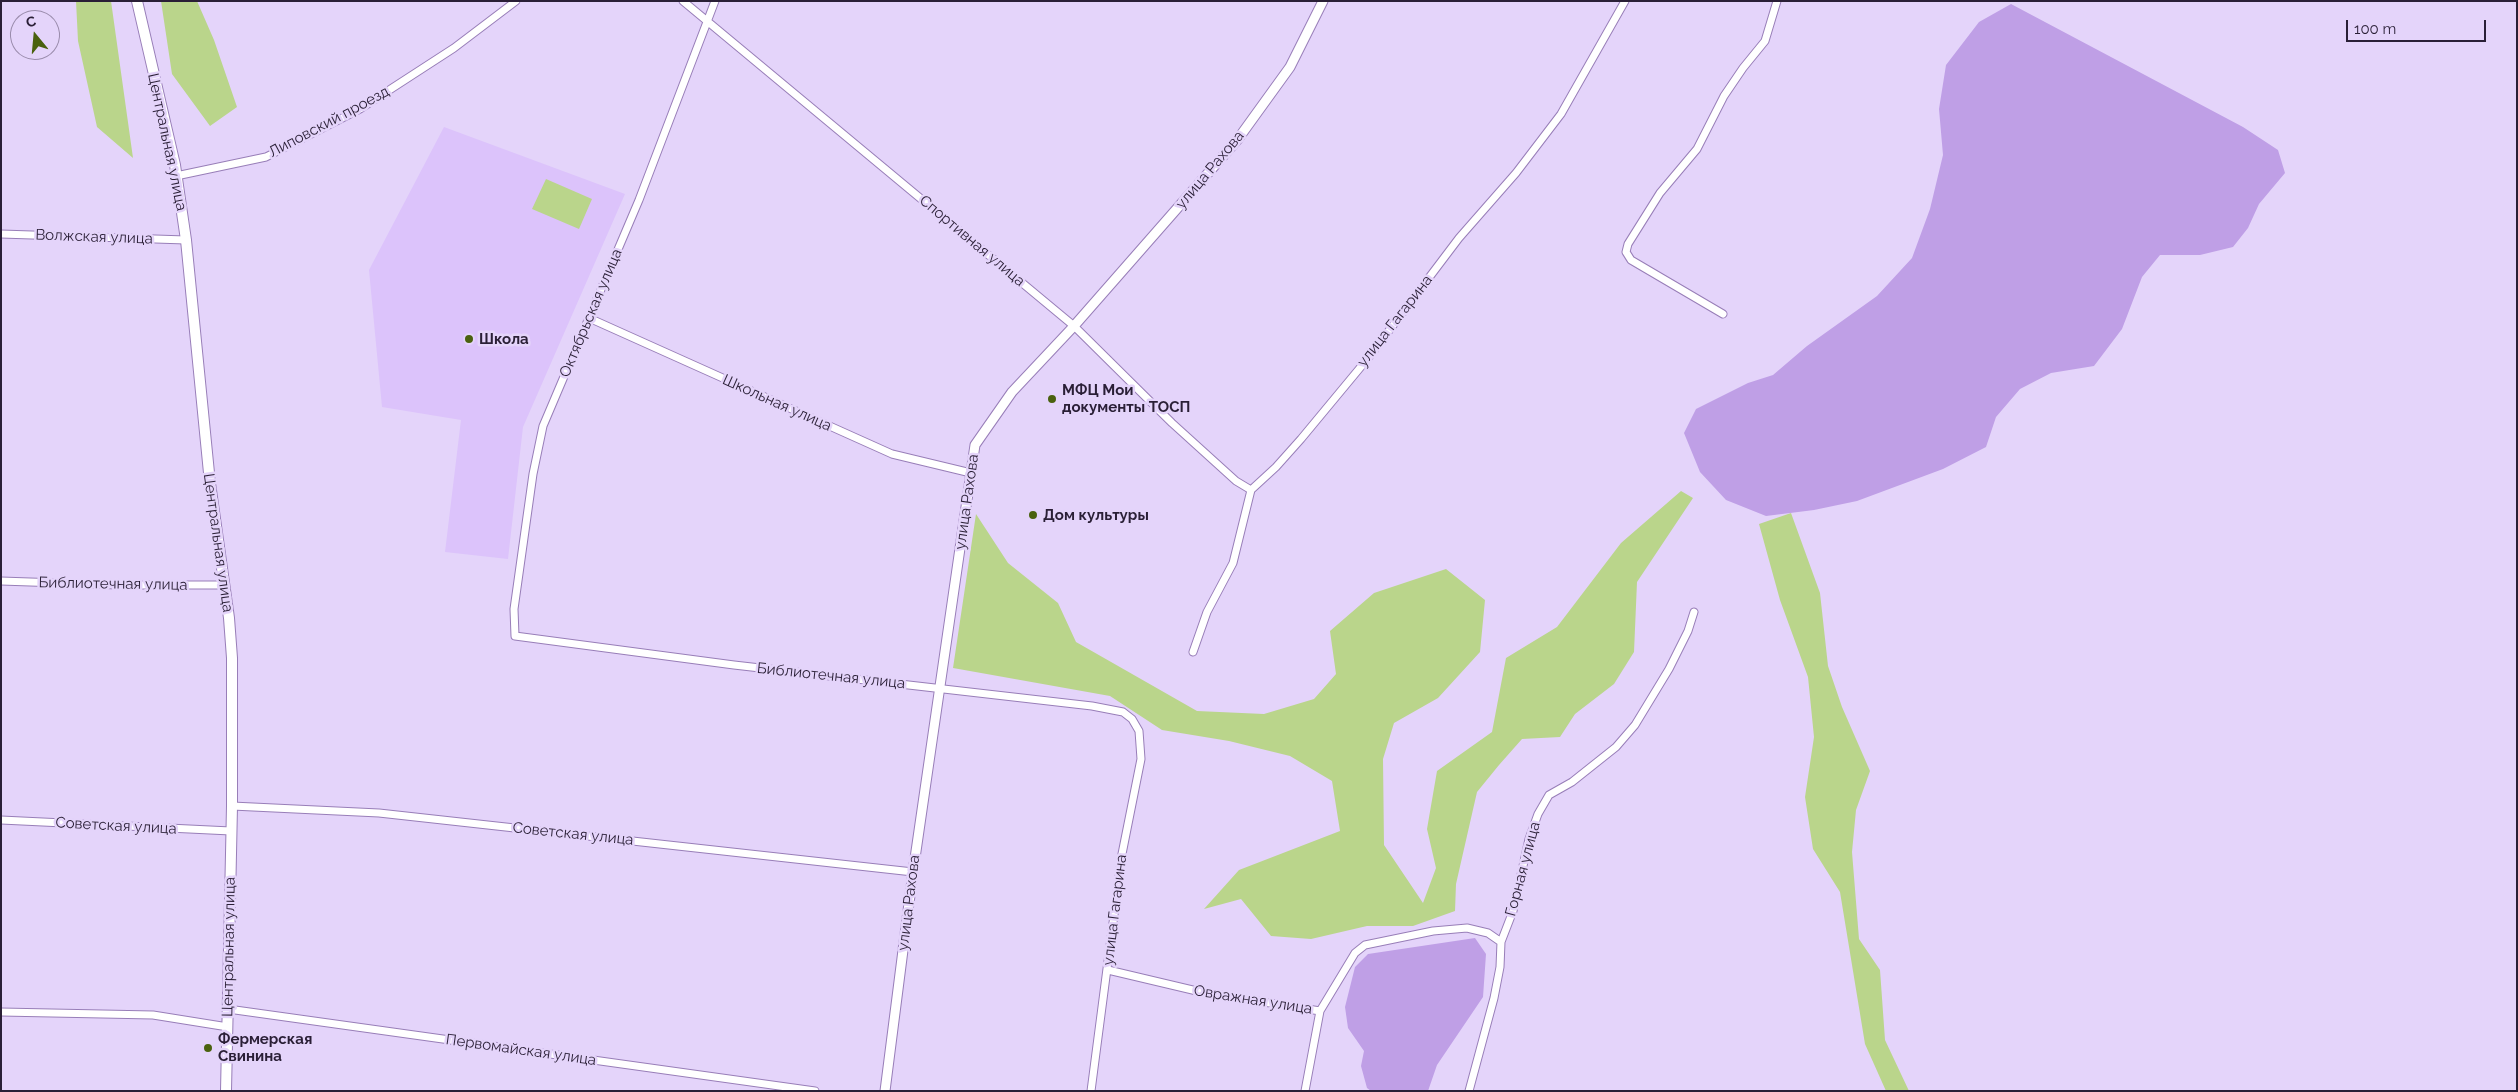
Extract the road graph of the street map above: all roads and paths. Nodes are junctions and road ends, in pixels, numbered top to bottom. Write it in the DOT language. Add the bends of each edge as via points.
graph roads {
  1 [pos="137,1"];
  2 [pos="516,1"];
  3 [pos="683,1"];
  4 [pos="715,1"];
  5 [pos="1323,1"];
  6 [pos="1625,1"];
  7 [pos="1777,1"];
  8 [pos="708,21"];
  9 [pos="176,176"];
  10 [pos="1,234"];
  11 [pos="186,240"];
  12 [pos="1722,314"];
  13 [pos="589,318"];
  14 [pos="1074,326"];
  15 [pos="971,473"];
  16 [pos="1251,490"];
  17 [pos="1,581"];
  18 [pos="224,585"];
  19 [pos="1694,612"];
  20 [pos="516,636"];
  21 [pos="1193,652"];
  22 [pos="940,687"];
  23 [pos="1139,731"];
  24 [pos="232,806"];
  25 [pos="1,820"];
  26 [pos="231,831"];
  27 [pos="912,872"];
  28 [pos="1501,942"];
  29 [pos="1108,970"];
  30 [pos="228,1009"];
  31 [pos="1320,1011"];
  32 [pos="1,1012"];
  33 [pos="228,1027"];
  34 [pos="226,1091"];
  35 [pos="815,1091"];
  36 [pos="886,1091"];
  37 [pos="1091,1091"];
  38 [pos="1304,1091"];
  39 [pos="1469,1091"];
  1 -- 9 [label="main road, Центральная улица"];
  2 -- 9 [label="street, Липовский проезд" via="454,48 343,118 266,157"];
  3 -- 8 [label="street, Спортивная улица"];
  4 -- 8 [label="street, Октябрьская улица"];
  5 -- 14 [label="street, улица Рахова" via="1290,67 1238,139"];
  6 -- 16 [label="street, улица Гагарина" via="1561,114 1516,173 1459,238 1375,349 1301,439"];
  7 -- 12 [label="street" via="1765,41 1724,96 1697,149 1660,193 1626,252 1631,260"];
  8 -- 13 [label="street, Октябрьская улица" via="639,200"];
  8 -- 14 [label="street, Спортивная улица"];
  9 -- 11 [label="main road, Центральная улица"];
  10 -- 11 [label="street, Волжская улица"];
  11 -- 18 [label="main road, Центральная улица" via="210,483"];
  13 -- 15 [label="street, Школьная улица" via="892,454"];
  13 -- 20 [label="street, Октябрьская улица" via="543,426 536,455 514,609"];
  14 -- 15 [label="street, улица Рахова" via="1012,392 975,445"];
  14 -- 16 [label="street, Спортивная улица" via="1172,423 1236,481"];
  15 -- 22 [label="street, улица Рахова"];
  16 -- 21 [label="street" via="1233,563 1207,612"];
  17 -- 18 [label="street, Библиотечная улица"];
  18 -- 24 [label="main road, Центральная улица" via="232,658"];
  19 -- 28 [label="street, Горная улица" via="1669,670 1635,725 1616,747 1572,782 1549,795 1529,838 1513,912"];
  20 -- 22 [label="street, Библиотечная улица" via="734,665"];
  22 -- 23 [label="street, Библиотечная улица" via="1100,707 1122,712 1132,719"];
  22 -- 27 [label="street, улица Рахова"];
  23 -- 29 [label="street, улица Гагарина" via="1141,759 1122,854"];
  24 -- 26 [label="main road, Центральная улица"];
  24 -- 27 [label="street, Советская улица" via="379,813"];
  25 -- 26 [label="street, Советская улица"];
  26 -- 30 [label="main road, Центральная улица"];
  27 -- 36 [label="street, улица Рахова"];
  28 -- 31 [label="street" via="1467,928 1365,945 1355,953"];
  28 -- 39 [label="street, Горная улица" via="1492,1006"];
  29 -- 31 [label="street, Овражная улица" via="1201,992"];
  29 -- 37 [label="street, улица Гагарина"];
  30 -- 33 [label="main road, Центральная улица"];
  30 -- 35 [label="street, Первомайская улица"];
  31 -- 38 [label="street, Овражная улица"];
  32 -- 33 [label="street" via="153,1015"];
  33 -- 34 [label="main road, Центральная улица"];
}
